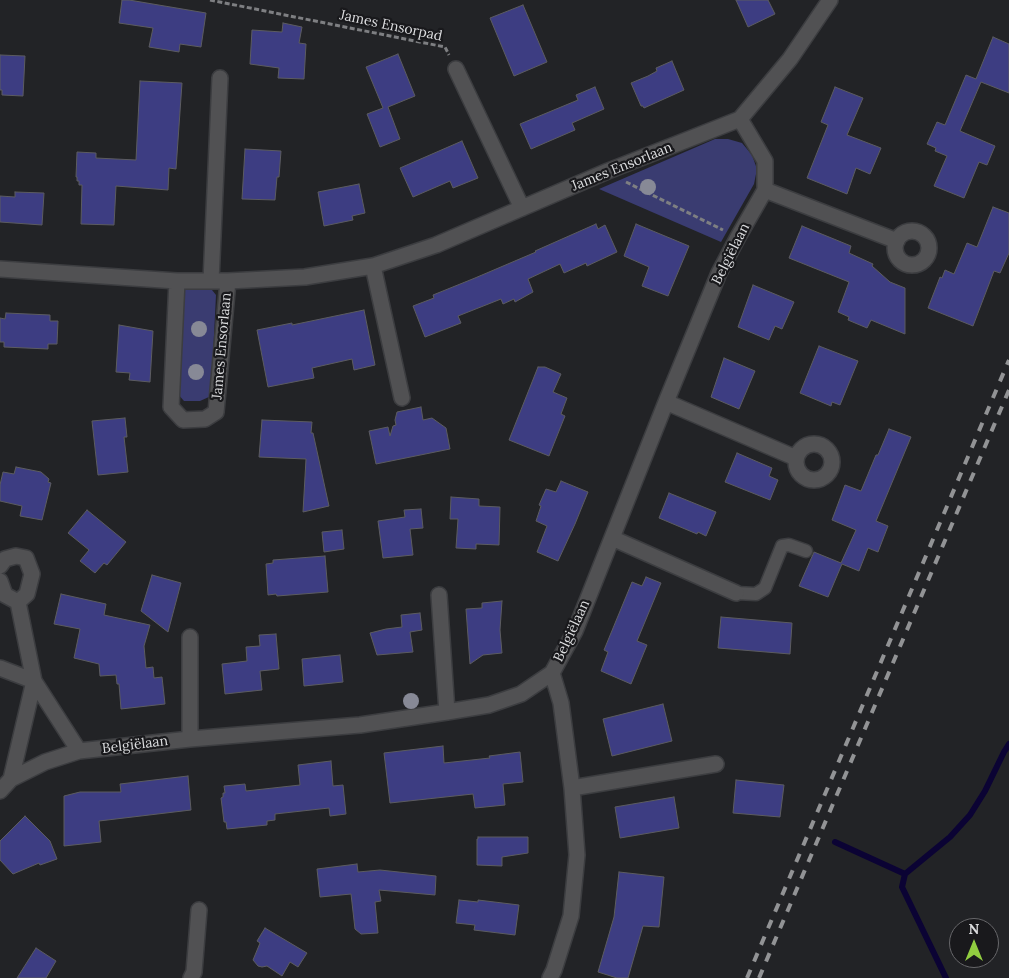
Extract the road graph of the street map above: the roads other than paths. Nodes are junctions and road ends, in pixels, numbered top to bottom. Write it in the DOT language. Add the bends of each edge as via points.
graph roads {
  1 [pos="828,1"];
  2 [pos="456,69"];
  3 [pos="220,78"];
  4 [pos="740,119"];
  5 [pos="765,190"];
  6 [pos="522,208"];
  7 [pos="897,241"];
  8 [pos="373,266"];
  9 [pos="0,269"];
  10 [pos="177,281"];
  11 [pos="211,282"];
  12 [pos="228,282"];
  13 [pos="402,398"];
  14 [pos="666,402"];
  15 [pos="796,458"];
  16 [pos="612,538"];
  17 [pos="806,551"];
  18 [pos="0,566"];
  19 [pos="0,580"];
  20 [pos="736,593"];
  21 [pos="439,595"];
  22 [pos="18,602"];
  23 [pos="190,637"];
  24 [pos="0,668"];
  25 [pos="552,673"];
  26 [pos="34,681"];
  27 [pos="447,712"];
  28 [pos="190,739"];
  29 [pos="79,751"];
  30 [pos="716,764"];
  31 [pos="11,779"];
  32 [pos="572,788"];
  33 [pos="0,791"];
  34 [pos="199,910"];
  35 [pos="191,978"];
  36 [pos="550,978"];
  1 -- 4 [label="street" via="790,59"];
  2 -- 6 [label="street"];
  3 -- 11 [label="street, James Ensorlaan"];
  4 -- 5 [label="street, Belgiëlaan" via="765,161"];
  4 -- 6 [label="street, James Ensorlaan"];
  5 -- 7 [label="street"];
  5 -- 14 [label="street, Belgiëlaan" via="719,273"];
  6 -- 8 [label="street, James Ensorlaan" via="436,245"];
  8 -- 12 [label="street, James Ensorlaan" via="305,277"];
  8 -- 13 [label="street"];
  9 -- 10 [label="street, James Ensorlaan"];
  10 -- 11 [label="street, James Ensorlaan"];
  10 -- 12 [label="street, James Ensorlaan" via="171,407 183,420 205,419 216,412"];
  11 -- 12 [label="street, James Ensorlaan"];
  14 -- 15 [label="street"];
  14 -- 16 [label="street, Belgiëlaan"];
  16 -- 20 [label="street"];
  16 -- 25 [label="street, Belgiëlaan" via="575,631"];
  17 -- 20 [label="lane" via="782,546 765,588 756,594"];
  18 -- 22 [label="street" via="5,559 26,558 32,574 27,594"];
  19 -- 22 [label="street" via="5,595"];
  21 -- 27 [label="street"];
  22 -- 26 [label="street, Belgiëlaan"];
  23 -- 28 [label="street"];
  24 -- 26 [label="street"];
  25 -- 27 [label="street, Belgiëlaan" via="521,694"];
  25 -- 32 [label="street" via="561,703"];
  26 -- 29 [label="street, Belgiëlaan"];
  26 -- 31 [label="street, Belgiëlaan"];
  27 -- 28 [label="street, Belgiëlaan" via="360,725"];
  28 -- 29 [label="street, Belgiëlaan"];
  29 -- 31 [label="street, Belgiëlaan" via="45,762"];
  30 -- 32 [label="street"];
  31 -- 33 [label="street, Belgiëlaan"];
  32 -- 36 [label="street" via="577,854 571,916"];
  34 -- 35 [label="street"];
}
